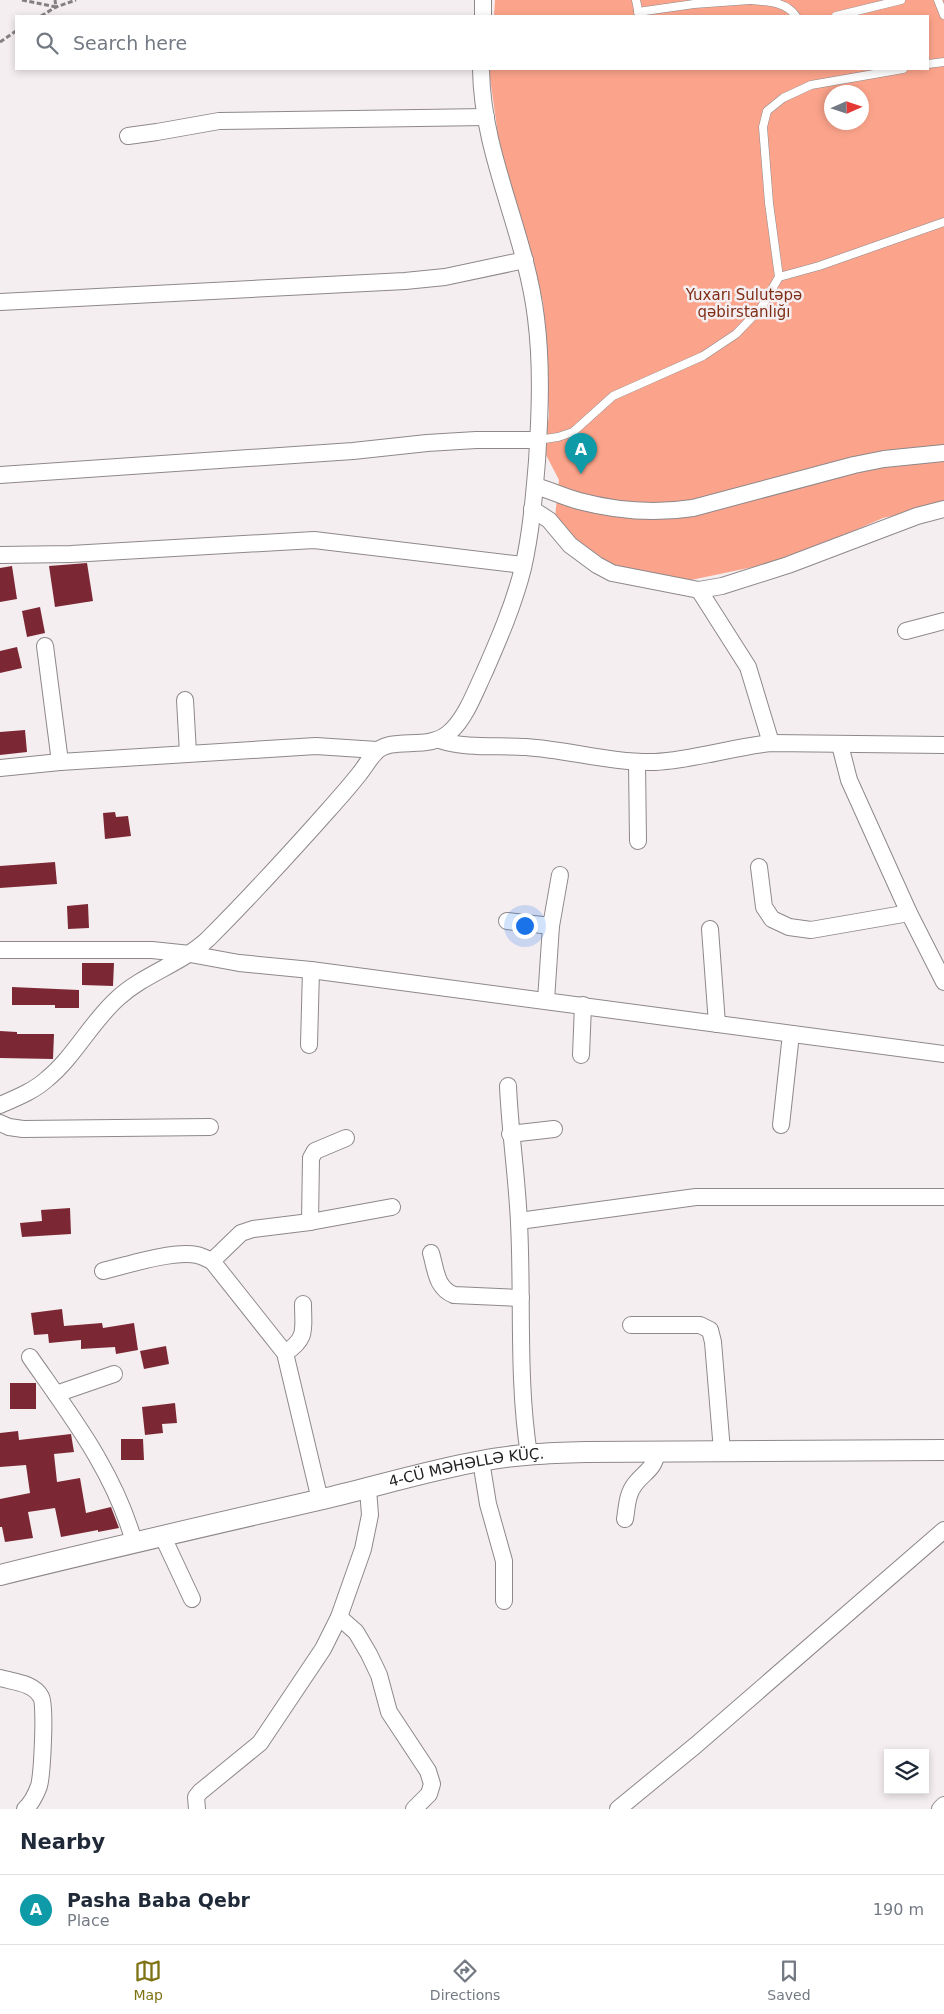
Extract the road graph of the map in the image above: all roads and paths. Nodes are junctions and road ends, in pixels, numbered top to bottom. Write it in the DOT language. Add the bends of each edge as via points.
graph roads {
  1 [pos="22,0"];
  2 [pos="55,0"];
  3 [pos="76,0"];
  4 [pos="483,0"];
  5 [pos="636,0"];
  6 [pos="751,0"];
  7 [pos="901,0"];
  8 [pos="938,0"];
  9 [pos="56,7"];
  10 [pos="638,14"];
  11 [pos="43,15"];
  12 [pos="482,15"];
  13 [pos="795,15"];
  14 [pos="840,15"];
  15 [pos="944,15"];
  16 [pos="15,32"];
  17 [pos="0,42"];
  18 [pos="944,62"];
  19 [pos="929,64"];
  20 [pos="481,70"];
  21 [pos="897,70"];
  22 [pos="486,117"];
  23 [pos="128,136"];
  24 [pos="944,222"];
  25 [pos="525,260"];
  26 [pos="779,277"];
  27 [pos="0,302"];
  28 [pos="538,440"];
  29 [pos="944,453"];
  30 [pos="0,475"];
  31 [pos="535,486"];
  32 [pos="532,509"];
  33 [pos="944,509"];
  34 [pos="0,555"];
  35 [pos="523,566"];
  36 [pos="699,590"];
  37 [pos="944,621"];
  38 [pos="906,631"];
  39 [pos="45,646"];
  40 [pos="185,700"];
  41 [pos="439,740"];
  42 [pos="771,743"];
  43 [pos="840,745"];
  44 [pos="944,745"];
  45 [pos="377,750"];
  46 [pos="188,753"];
  47 [pos="60,762"];
  48 [pos="637,762"];
  49 [pos="0,768"];
  50 [pos="638,841"];
  51 [pos="759,867"];
  52 [pos="560,875"];
  53 [pos="909,913"];
  54 [pos="507,921"];
  55 [pos="551,926"];
  56 [pos="710,929"];
  57 [pos="0,950"];
  58 [pos="190,954"];
  59 [pos="311,970"];
  60 [pos="944,982"];
  61 [pos="546,1000"];
  62 [pos="583,1005"];
  63 [pos="716,1024"];
  64 [pos="791,1034"];
  65 [pos="309,1045"];
  66 [pos="944,1054"];
  67 [pos="581,1055"];
  68 [pos="508,1086"];
  69 [pos="0,1105"];
  70 [pos="0,1123"];
  71 [pos="781,1125"];
  72 [pos="210,1127"];
  73 [pos="554,1129"];
  74 [pos="510,1134"];
  75 [pos="346,1138"];
  76 [pos="944,1197"];
  77 [pos="392,1207"];
  78 [pos="519,1221"];
  79 [pos="310,1222"];
  80 [pos="431,1253"];
  81 [pos="212,1262"];
  82 [pos="103,1271"];
  83 [pos="521,1298"];
  84 [pos="303,1304"];
  85 [pos="631,1325"];
  86 [pos="285,1353"];
  87 [pos="30,1357"];
  88 [pos="114,1374"];
  89 [pos="56,1394"];
  90 [pos="944,1450"];
  91 [pos="722,1451"];
  92 [pos="657,1452"];
  93 [pos="529,1455"];
  94 [pos="481,1461"];
  95 [pos="368,1489"];
  96 [pos="320,1500"];
  97 [pos="625,1519"];
  98 [pos="944,1530"];
  99 [pos="162,1536"];
  100 [pos="134,1542"];
  101 [pos="0,1575"];
  102 [pos="192,1599"];
  103 [pos="504,1601"];
  104 [pos="339,1617"];
  105 [pos="0,1678"];
  106 [pos="944,1805"];
  107 [pos="25,1809"];
  108 [pos="197,1809"];
  109 [pos="414,1809"];
  110 [pos="618,1809"];
  111 [pos="940,1809"];
  1 -- 9 [label="path"];
  2 -- 9 [label="path"];
  3 -- 9 [label="path"];
  4 -- 12 [label="street"];
  5 -- 10 [label="lane"];
  6 -- 10 [label="lane" via="694,4"];
  6 -- 13 [label="lane" via="778,2"];
  7 -- 14 [label="lane"];
  8 -- 15 [label="lane"];
  9 -- 11 [label="path"];
  16 -- 17 [label="path"];
  18 -- 19 [label="lane"];
  20 -- 22 [label="street"];
  21 -- 26 [label="lane" via="811,85 766,111 762,127"];
  22 -- 23 [label="street" via="219,121"];
  22 -- 25 [label="street"];
  24 -- 26 [label="lane"];
  25 -- 27 [label="street" via="445,277 405,281"];
  25 -- 28 [label="street" via="536,319 540,385"];
  26 -- 28 [label="lane" via="761,308 736,334 703,356 613,396 573,432"];
  28 -- 30 [label="street" via="437,442 353,452"];
  28 -- 31 [label="street"];
  29 -- 31 [label="street" via="854,465 669,512 614,509"];
  31 -- 32 [label="street"];
  32 -- 35 [label="street"];
  32 -- 36 [label="street" via="549,520 570,545 612,573"];
  33 -- 36 [label="street" via="917,516 788,566"];
  34 -- 35 [label="street" via="314,540"];
  35 -- 41 [label="street" via="506,620 476,689 460,720"];
  36 -- 42 [label="street" via="748,666"];
  37 -- 38 [label="street"];
  39 -- 47 [label="street"];
  40 -- 46 [label="street"];
  41 -- 45 [label="street" via="386,746"];
  41 -- 48 [label="street" via="462,745 557,749 600,759"];
  42 -- 43 [label="street"];
  42 -- 48 [label="street" via="683,760"];
  43 -- 44 [label="street"];
  43 -- 53 [label="street" via="849,780"];
  45 -- 46 [label="street" via="316,746"];
  45 -- 58 [label="street" via="316,824 227,920"];
  46 -- 47 [label="street"];
  47 -- 49 [label="street"];
  48 -- 50 [label="street"];
  51 -- 53 [label="street" via="764,907 772,919 789,927 811,930"];
  52 -- 55 [label="street"];
  53 -- 60 [label="street"];
  54 -- 55 [label="street"];
  55 -- 61 [label="street"];
  56 -- 63 [label="street"];
  57 -- 58 [label="street" via="152,950"];
  58 -- 59 [label="street"];
  58 -- 69 [label="street" via="118,998 46,1080"];
  59 -- 61 [label="street"];
  59 -- 65 [label="street"];
  61 -- 62 [label="street"];
  62 -- 63 [label="street"];
  62 -- 67 [label="street"];
  63 -- 64 [label="street"];
  64 -- 66 [label="street"];
  64 -- 71 [label="street"];
  68 -- 74 [label="street"];
  70 -- 72 [label="street" via="23,1129"];
  73 -- 74 [label="street"];
  74 -- 78 [label="street"];
  75 -- 79 [label="street" via="315,1151 311,1158"];
  76 -- 78 [label="street" via="696,1197"];
  77 -- 79 [label="street"];
  78 -- 83 [label="street"];
  79 -- 81 [label="street" via="280,1224 241,1233"];
  80 -- 83 [label="street" via="439,1284 446,1292"];
  81 -- 82 [label="street" via="198,1255 184,1254"];
  81 -- 86 [label="street"];
  83 -- 93 [label="street" via="523,1414"];
  84 -- 86 [label="street" via="303,1336 298,1345"];
  85 -- 91 [label="street" via="700,1325 710,1330"];
  86 -- 96 [label="street"];
  87 -- 89 [label="street"];
  88 -- 89 [label="street"];
  89 -- 100 [label="street" via="98,1456 126,1513"];
  90 -- 91 [label="street, 4-CÜ MƏHƏLLƏ KÜÇ."];
  91 -- 92 [label="street, 4-CÜ MƏHƏLLƏ KÜÇ."];
  92 -- 93 [label="street, 4-CÜ MƏHƏLLƏ KÜÇ."];
  92 -- 97 [label="street" via="652,1467 628,1496"];
  93 -- 94 [label="street, 4-CÜ MƏHƏLLƏ KÜÇ."];
  94 -- 95 [label="street, 4-CÜ MƏHƏLLƏ KÜÇ."];
  94 -- 103 [label="street" via="488,1504 504,1561"];
  95 -- 96 [label="street, 4-CÜ MƏHƏLLƏ KÜÇ."];
  95 -- 104 [label="street" via="370,1514 363,1549"];
  96 -- 99 [label="street, 4-CÜ MƏHƏLLƏ KÜÇ."];
  98 -- 110 [label="street"];
  99 -- 100 [label="street, 4-CÜ MƏHƏLLƏ KÜÇ."];
  99 -- 102 [label="street"];
  100 -- 101 [label="street, 4-CÜ MƏHƏLLƏ KÜÇ."];
  104 -- 108 [label="street" via="323,1649 267,1734 249,1753 200,1792 196,1797"];
  104 -- 109 [label="street" via="356,1632 369,1654 390,1712 428,1771 432,1784 429,1794"];
  105 -- 107 [label="street" via="32,1687 42,1697 40,1784"];
  106 -- 111 [label="street"];
}
